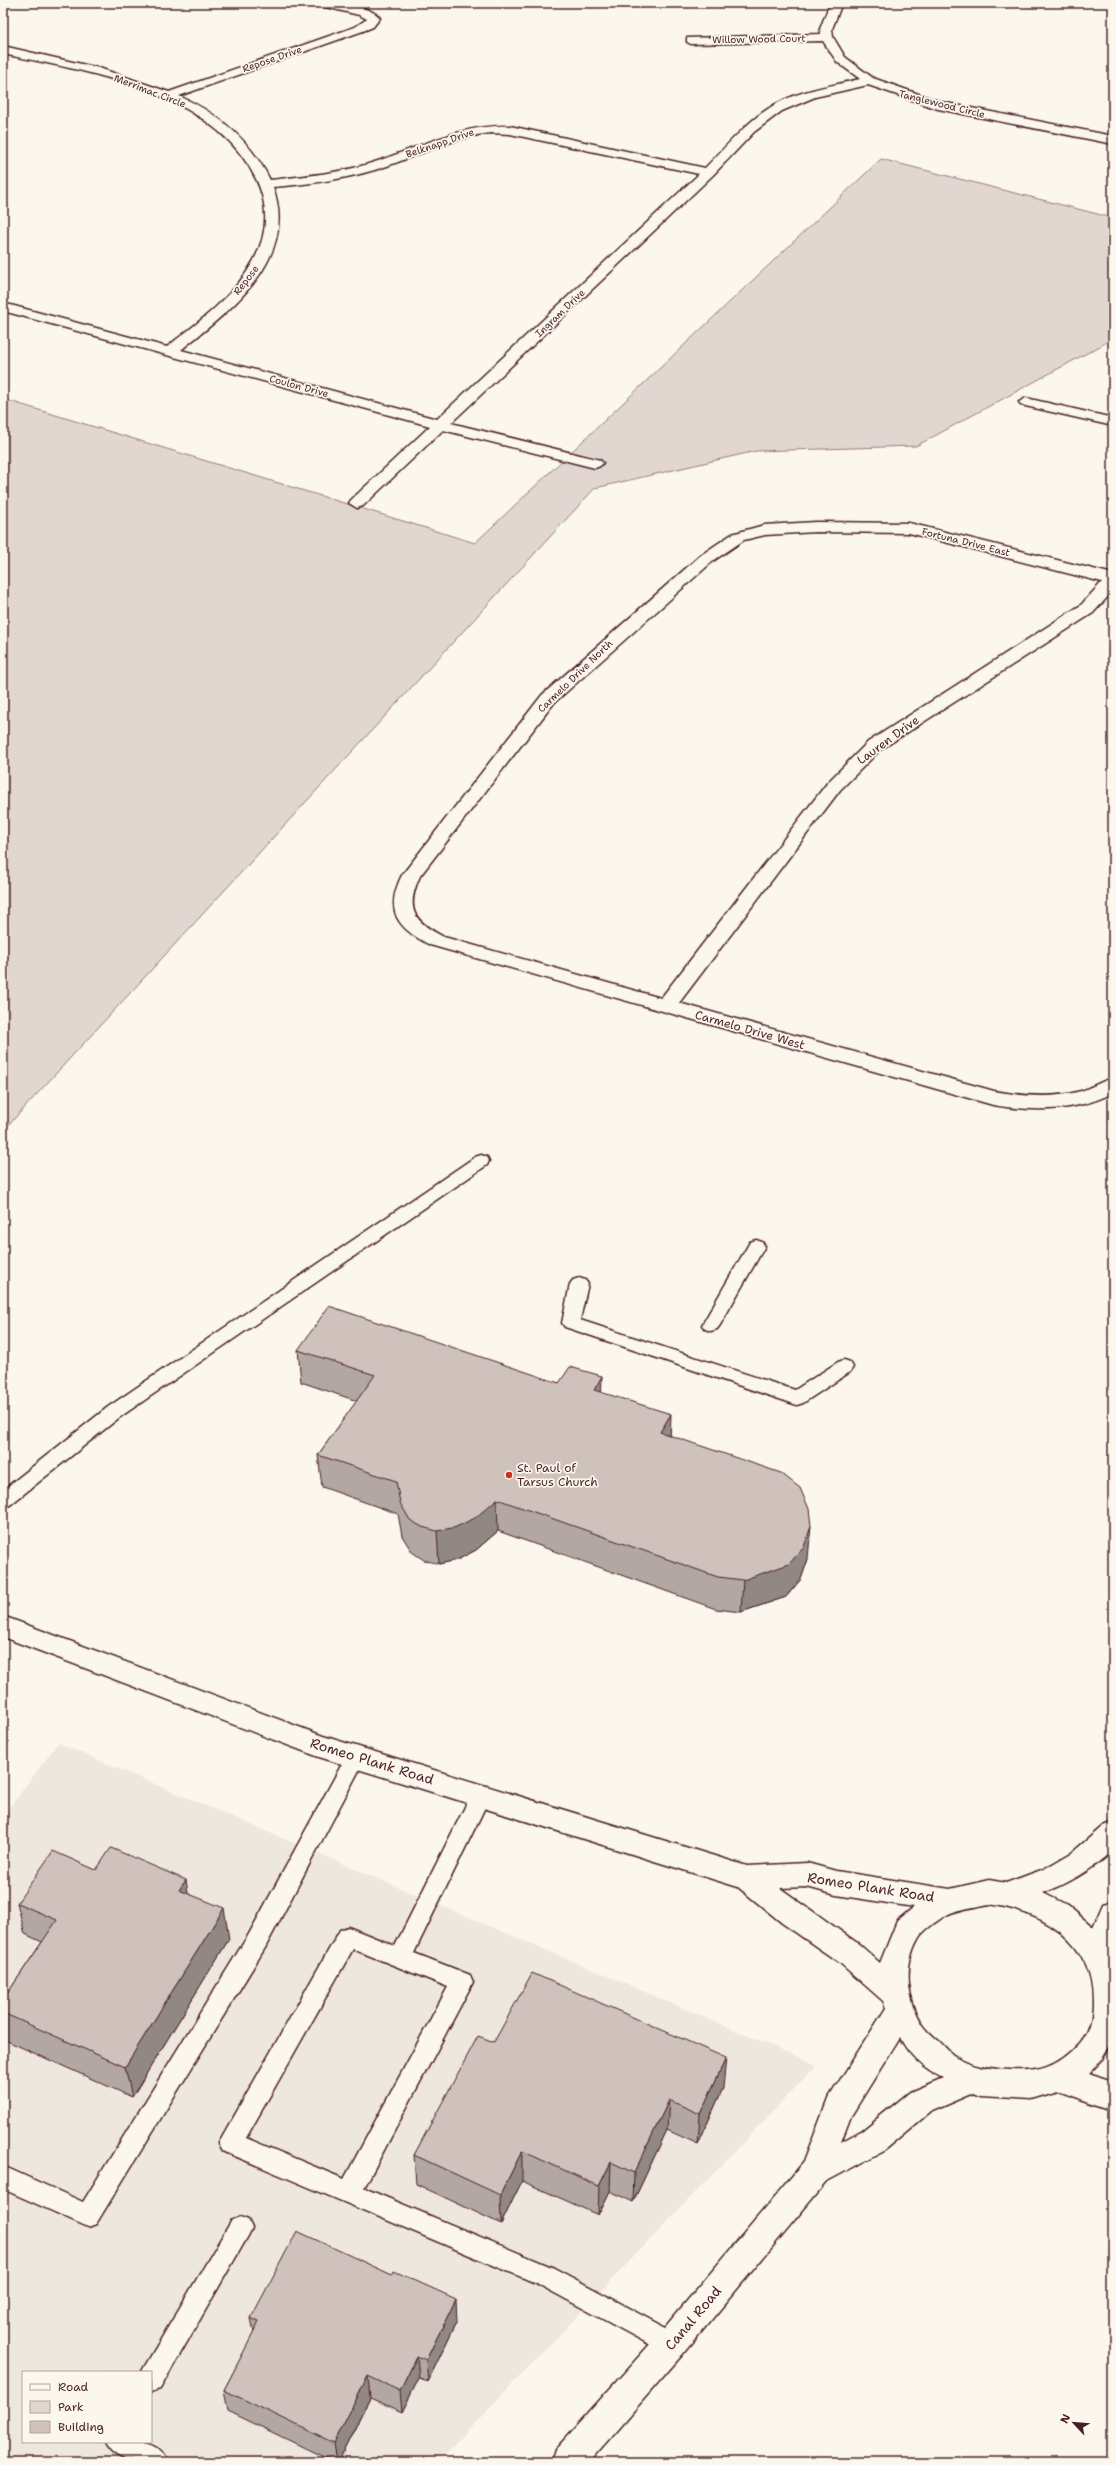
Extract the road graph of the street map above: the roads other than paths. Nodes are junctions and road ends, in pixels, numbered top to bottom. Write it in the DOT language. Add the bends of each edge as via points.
graph roads {
  1 [pos="321,3"];
  2 [pos="836,3"];
  3 [pos="827,38"];
  4 [pos="692,40"];
  5 [pos="3,50"];
  6 [pos="869,81"];
  7 [pos="168,96"];
  8 [pos="1113,140"];
  9 [pos="708,172"];
  10 [pos="266,184"];
  11 [pos="3,307"];
  12 [pos="171,351"];
  13 [pos="1026,402"];
  14 [pos="1113,422"];
  15 [pos="442,425"];
  16 [pos="595,463"];
  17 [pos="357,503"];
  18 [pos="816,527"];
  19 [pos="1113,580"];
  20 [pos="402,908"];
  21 [pos="665,1007"];
  22 [pos="1113,1085"];
  23 [pos="481,1161"];
  24 [pos="756,1246"];
  25 [pos="580,1284"];
  26 [pos="711,1325"];
  27 [pos="844,1367"];
  28 [pos="3,1500"];
  29 [pos="3,1626"];
  30 [pos="356,1757"];
  31 [pos="481,1795"];
  32 [pos="1113,1834"];
  33 [pos="747,1878"];
  34 [pos="1011,1894"];
  35 [pos="946,1900"];
  36 [pos="1113,1913"];
  37 [pos="400,1958"];
  38 [pos="1100,1958"];
  39 [pos="1111,1996"];
  40 [pos="896,2003"];
  41 [pos="1058,2078"];
  42 [pos="972,2080"];
  43 [pos="1113,2096"];
  44 [pos="816,2171"];
  45 [pos="3,2177"];
  46 [pos="349,2193"];
  47 [pos="240,2228"];
  48 [pos="671,2344"];
  49 [pos="152,2378"];
  50 [pos="120,2443"];
  51 [pos="156,2462"];
  52 [pos="567,2462"];
  1 -- 7 [label="street, Repose Drive" via="363,12 374,18 373,22 360,29"];
  2 -- 3 [label="street" via="826,29"];
  3 -- 4 [label="street, Willow Wood Court"];
  3 -- 6 [label="street, Tanglewood Circle" via="841,59"];
  5 -- 7 [label="street, Merrimac Circle" via="94,71"];
  6 -- 8 [label="street, Tanglewood Circle" via="938,105"];
  6 -- 9 [label="street, Ingram Drive" via="798,99 779,107 760,120"];
  7 -- 10 [label="street, Merrimac Circle" via="211,118 228,131 249,154"];
  9 -- 10 [label="street, Belknapp Drive" via="510,130 488,128 457,136 366,169"];
  9 -- 15 [label="street, Ingram Drive"];
  10 -- 12 [label="street, Repose" via="272,204 273,231 262,260 239,291"];
  11 -- 12 [label="street, Coulon Drive"];
  12 -- 15 [label="street, Coulon Drive"];
  13 -- 14 [label="street"];
  15 -- 16 [label="street, Coulon Drive"];
  15 -- 17 [label="street, Ingram Drive"];
  18 -- 19 [label="street, Fortuna Drive East" via="909,528"];
  18 -- 20 [label="street, Carmelo Drive North" via="764,530 750,533 726,544 565,684 540,709 411,876 401,897"];
  19 -- 21 [label="street, Lauren Drive" via="1087,609 895,732 858,759 834,786"];
  20 -- 21 [label="street, Carmelo Drive West" via="406,920 414,928 437,941"];
  21 -- 22 [label="street, Carmelo Drive West" via="1012,1102 1066,1100 1089,1096"];
  23 -- 28 [label="lane" via="114,1412"];
  24 -- 26 [label="lane"];
  25 -- 27 [label="lane" via="571,1323 797,1398"];
  29 -- 30 [label="street, Romeo Plank Road" via="319,1746"];
  30 -- 31 [label="street, Romeo Plank Road"];
  30 -- 45 [label="lane" via="257,1941 88,2216"];
  31 -- 33 [label="street, Romeo Plank Road"];
  31 -- 37 [label="lane"];
  32 -- 34 [label="street" via="1078,1864 1054,1877"];
  33 -- 35 [label="street, Romeo Plank Road" via="807,1875 836,1883"];
  33 -- 40 [label="street, Romeo Plank Road" via="792,1914 850,1954"];
  34 -- 35 [label="street" via="967,1894"];
  34 -- 38 [label="street" via="1047,1906 1078,1929"];
  35 -- 40 [label="street" via="921,1915 902,1937 893,1964"];
  36 -- 38 [label="street" via="1108,1922"];
  37 -- 46 [label="lane" via="462,1982"];
  37 -- 46 [label="lane" via="348,1937 230,2143"];
  38 -- 39 [label="street"];
  39 -- 41 [label="street" via="1105,2028 1087,2057"];
  40 -- 42 [label="street" via="916,2041 941,2064"];
  40 -- 44 [label="street, Canal Road" via="838,2109"];
  41 -- 42 [label="street" via="1031,2085 1002,2086"];
  41 -- 43 [label="street"];
  42 -- 44 [label="street, Canal Road" via="920,2102 874,2140"];
  44 -- 48 [label="street, Canal Road"];
  46 -- 48 [label="lane" via="546,2276"];
  47 -- 49 [label="lane"];
  48 -- 52 [label="street, Canal Road"];
  50 -- 51 [label="lane"];
}
